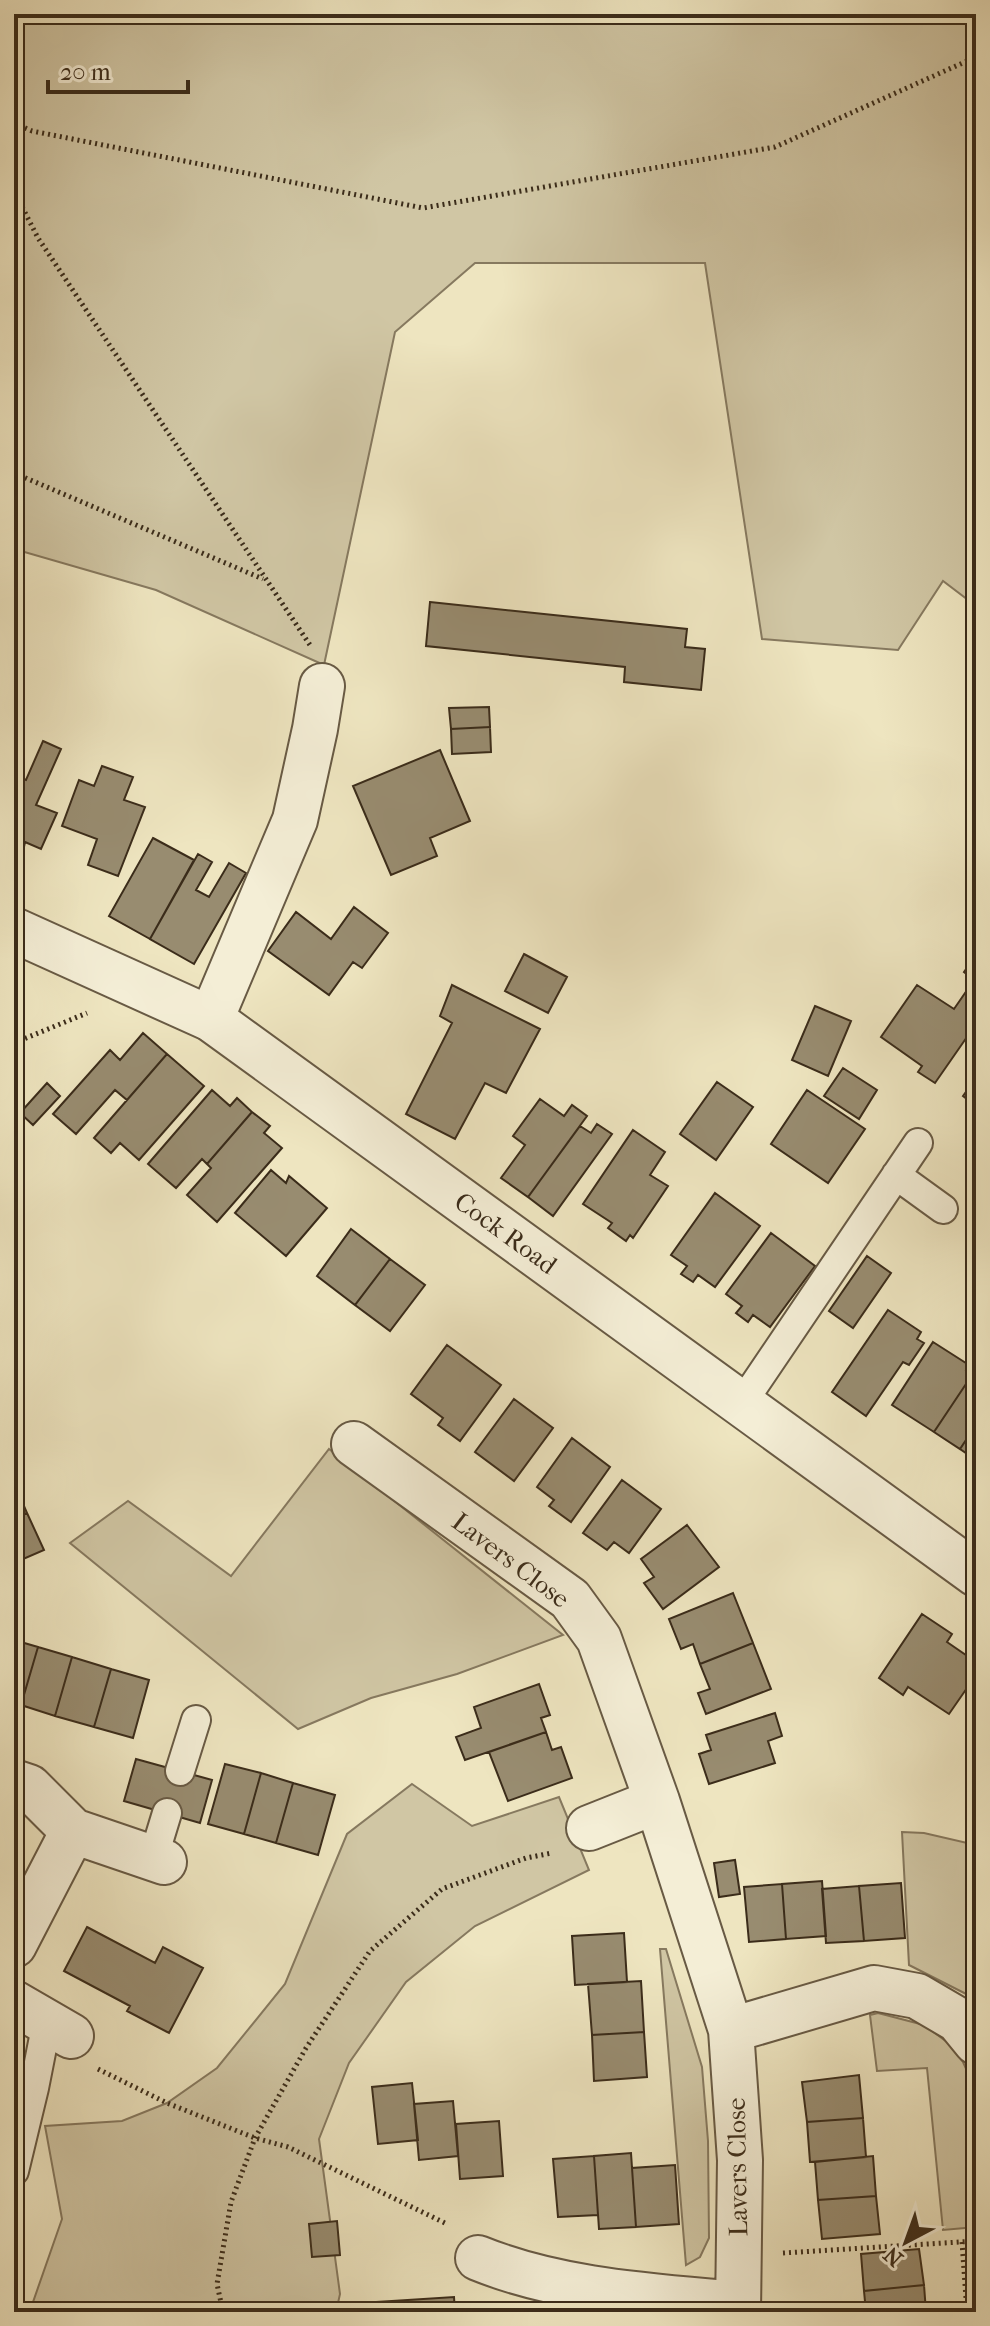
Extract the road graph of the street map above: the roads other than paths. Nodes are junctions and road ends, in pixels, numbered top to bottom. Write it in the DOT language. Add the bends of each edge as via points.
graph roads {
  1 [pos="322,686"];
  2 [pos="14,930"];
  3 [pos="211,1019"];
  4 [pos="918,1143"];
  5 [pos="896,1175"];
  6 [pos="943,1209"];
  7 [pos="742,1403"];
  8 [pos="354,1444"];
  9 [pos="976,1573"];
  10 [pos="196,1720"];
  11 [pos="180,1771"];
  12 [pos="14,1782"];
  13 [pos="657,1801"];
  14 [pos="167,1813"];
  15 [pos="589,1828"];
  16 [pos="73,1831"];
  17 [pos="159,1860"];
  18 [pos="14,1945"];
  19 [pos="44,2020"];
  20 [pos="731,2030"];
  21 [pos="976,2042"];
  22 [pos="14,2171"];
  23 [pos="481,2259"];
  24 [pos="738,2308"];
  1 -- 3 [label="street" via="295,820"];
  2 -- 3 [label="street, Cock Road"];
  3 -- 7 [label="street, Cock Road"];
  4 -- 5 [label="lane"];
  5 -- 6 [label="lane"];
  5 -- 7 [label="lane"];
  7 -- 9 [label="street, Cock Road"];
  8 -- 13 [label="street, Lavers Close" via="570,1599 599,1639"];
  10 -- 11 [label="lane"];
  12 -- 16 [label="street" via="29,1787"];
  13 -- 15 [label="street"];
  13 -- 20 [label="street, Lavers Close"];
  14 -- 17 [label="lane"];
  16 -- 17 [label="street"];
  16 -- 18 [label="street"];
  19 -- 22 [label="lane"];
  20 -- 21 [label="street" via="874,1988 917,1996 958,2020"];
  20 -- 24 [label="street, Lavers Close" via="740,2160"];
  23 -- 24 [label="street, Lavers Close" via="525,2275"];
}
